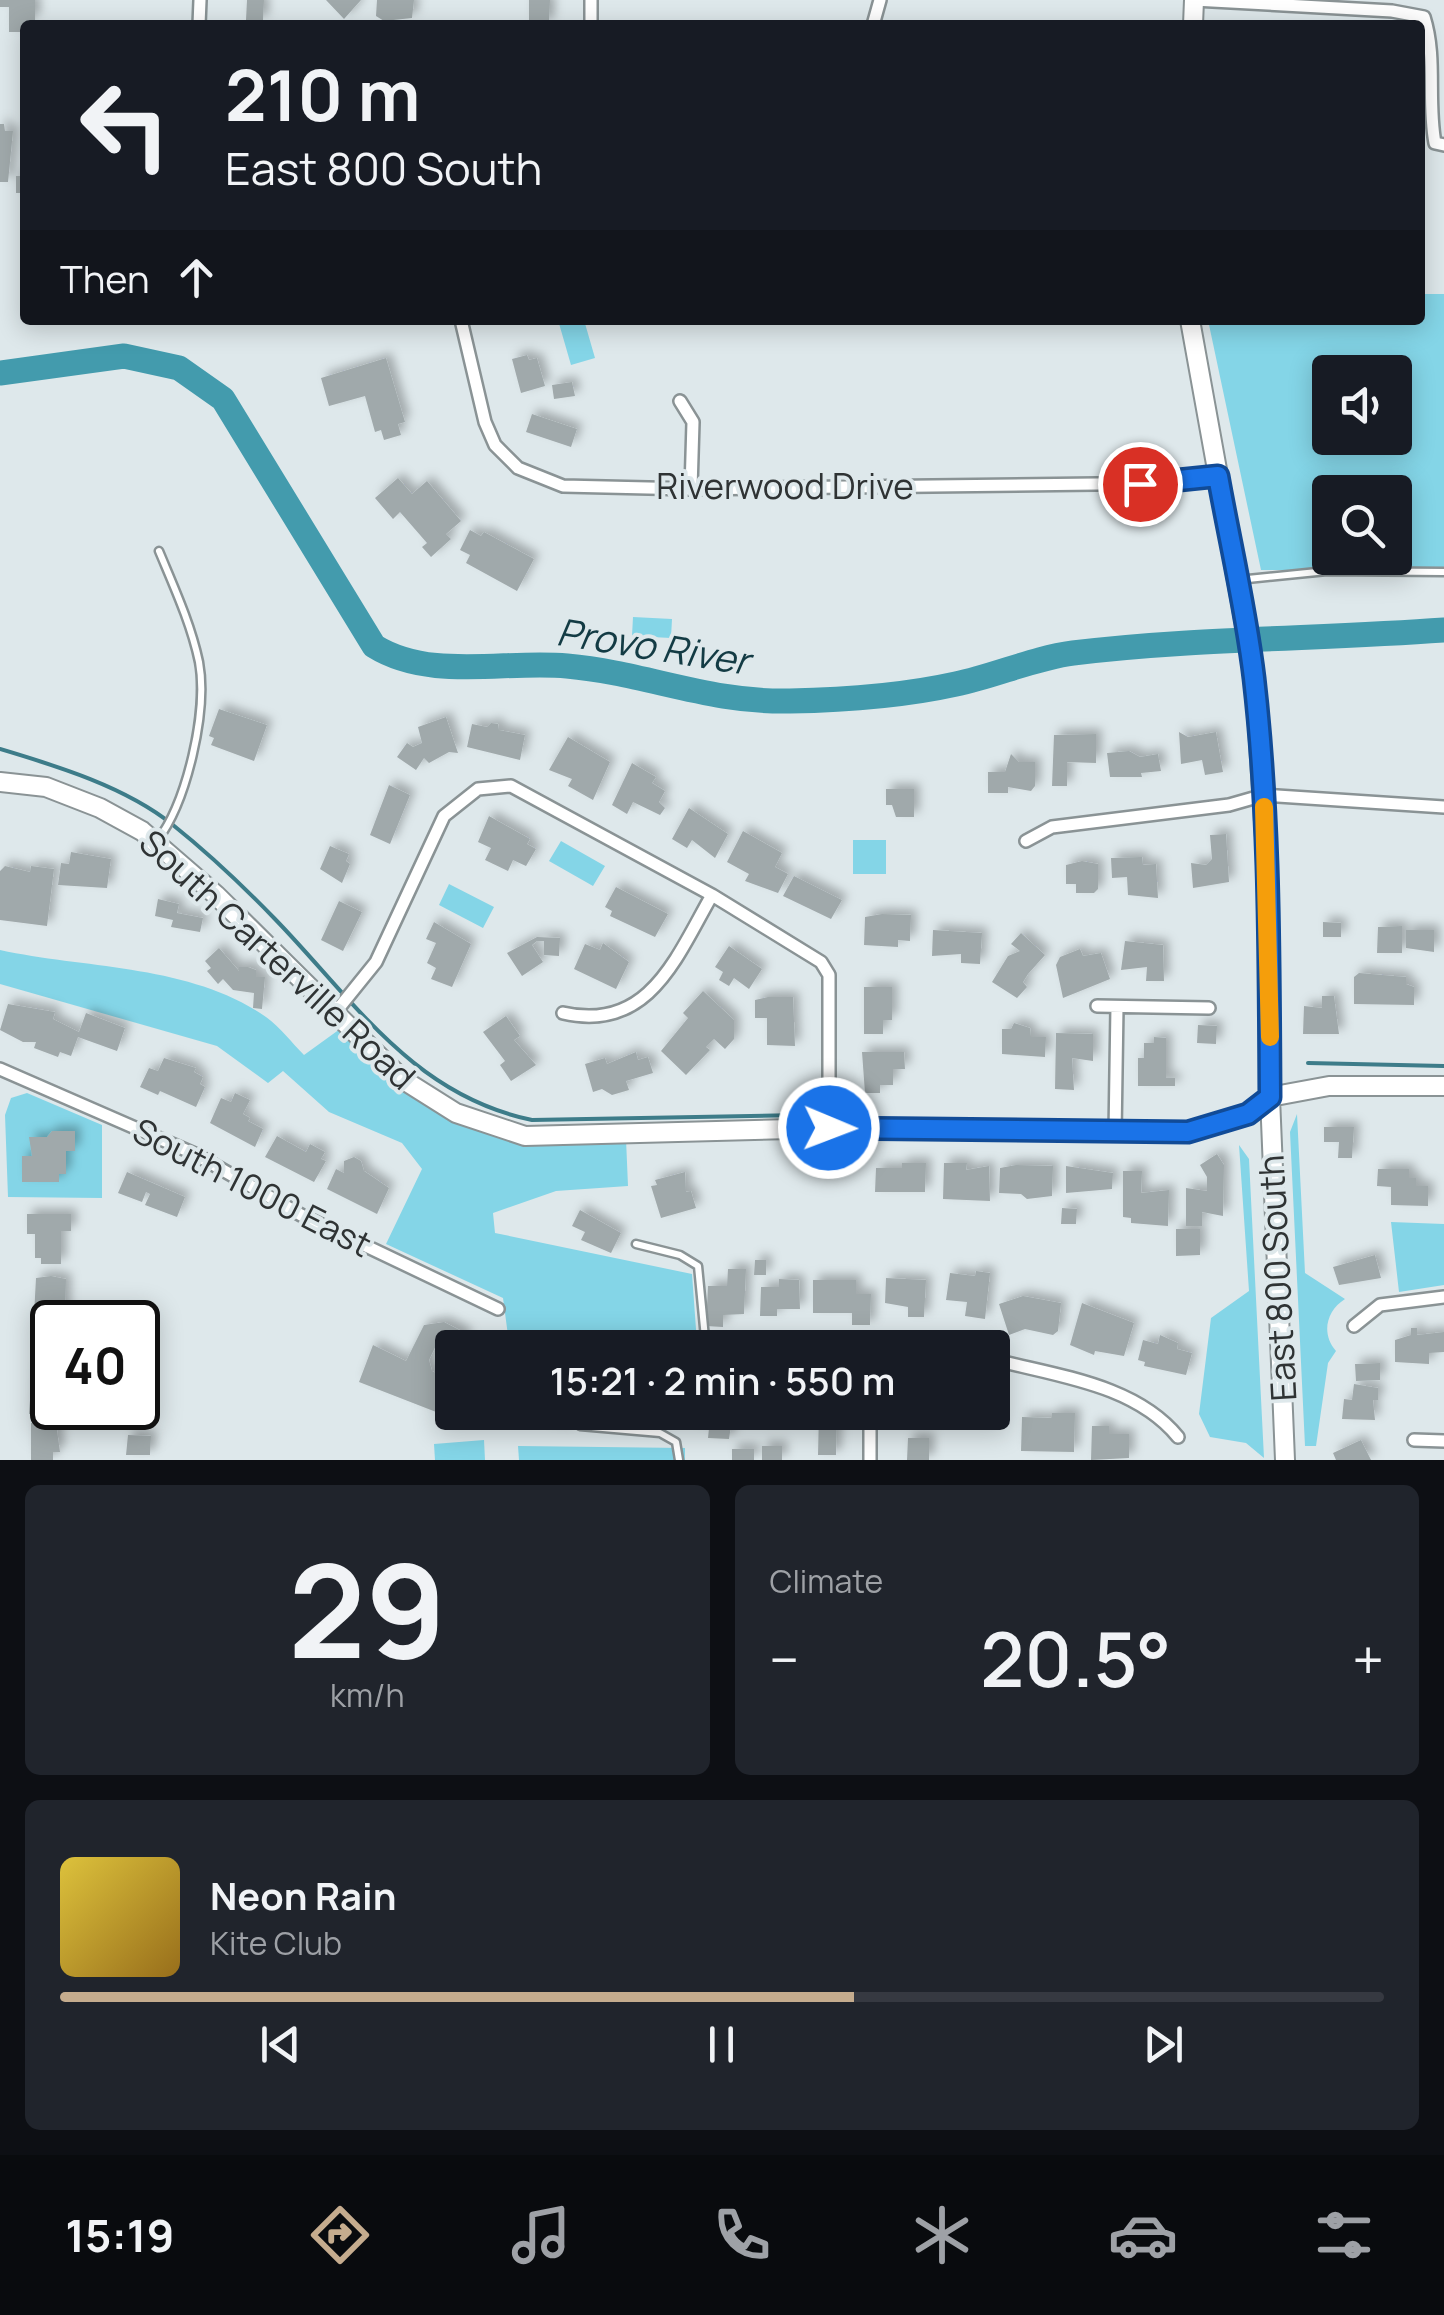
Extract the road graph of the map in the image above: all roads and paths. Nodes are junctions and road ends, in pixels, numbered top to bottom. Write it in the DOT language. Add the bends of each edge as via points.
graph roads {
  1 [pos="1194,0"];
  2 [pos="1425,20"];
  3 [pos="1425,20"];
  4 [pos="1439,144"];
  5 [pos="462,325"];
  6 [pos="1191,325"];
  7 [pos="680,401"];
  8 [pos="1218,476"];
  9 [pos="691,489"];
  10 [pos="159,551"];
  11 [pos="1444,572"];
  12 [pos="1237,580"];
  13 [pos="0,782"];
  14 [pos="1264,795"];
  15 [pos="1444,807"];
  16 [pos="1026,840"];
  17 [pos="156,842"];
  18 [pos="712,896"];
  19 [pos="1097,1006"];
  20 [pos="1117,1007"];
  21 [pos="1209,1008"];
  22 [pos="334,1014"];
  23 [pos="564,1014"];
  24 [pos="3,1070"];
  25 [pos="0,1085"];
  26 [pos="1444,1086"];
  27 [pos="1270,1097"];
  28 [pos="829,1128"];
  29 [pos="1115,1134"];
  30 [pos="636,1244"];
  31 [pos="1444,1296"];
  32 [pos="498,1309"];
  33 [pos="1354,1326"];
  34 [pos="704,1330"];
  35 [pos="1010,1364"];
  36 [pos="626,1430"];
  37 [pos="870,1430"];
  38 [pos="1178,1437"];
  39 [pos="1414,1440"];
  40 [pos="1444,1441"];
  41 [pos="679,1460"];
  42 [pos="870,1460"];
  43 [pos="1285,1460"];
  1 -- 2 [label="street" via="1392,11"];
  3 -- 4 [label="street" via="1432,43 1430,118"];
  5 -- 9 [label="street, Riverwood Drive" via="489,434 518,468 563,486"];
  6 -- 8 [label="street, East 800 South"];
  7 -- 9 [label="street" via="693,422"];
  8 -- 9 [label="street, Riverwood Drive" via="1177,483"];
  8 -- 12 [label="street, East 800 South"];
  10 -- 17 [label="lane" via="200,674 179,809"];
  11 -- 12 [label="lane" via="1327,571"];
  12 -- 14 [label="street, East 800 South"];
  13 -- 17 [label="street, South Carterville Road" via="46,787 100,808"];
  14 -- 15 [label="street"];
  14 -- 16 [label="street" via="1052,827"];
  14 -- 27 [label="street, East 800 South"];
  17 -- 22 [label="street, South Carterville Road"];
  18 -- 22 [label="street" via="527,791 499,785 466,794 444,816 376,962"];
  18 -- 23 [label="street" via="665,977 642,1000 606,1016"];
  18 -- 28 [label="street" via="818,959 829,975"];
  19 -- 20 [label="street"];
  20 -- 21 [label="street"];
  20 -- 29 [label="street"];
  22 -- 28 [label="street, South Carterville Road" via="428,1098 525,1136"];
  24 -- 25 [label="street"];
  24 -- 32 [label="street, South 1000 East" via="194,1154 300,1215"];
  26 -- 27 [label="street, South Carterville Road" via="1329,1086"];
  27 -- 29 [label="street, South Carterville Road" via="1248,1114 1202,1130"];
  27 -- 43 [label="street, East 800 South"];
  28 -- 29 [label="street, South Carterville Road"];
  30 -- 34 [label="lane" via="698,1266"];
  31 -- 33 [label="street" via="1380,1306"];
  35 -- 38 [label="street" via="1108,1389 1159,1413"];
  36 -- 41 [label="lane" via="660,1433 676,1442"];
  37 -- 42 [label="street"];
  39 -- 40 [label="street"];
}
